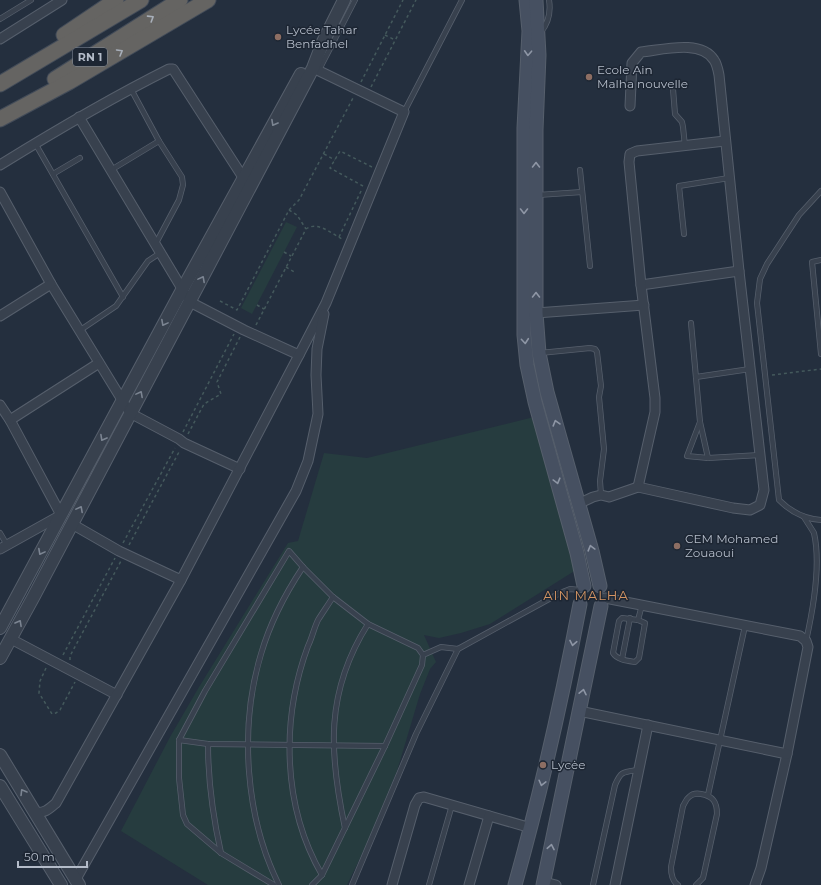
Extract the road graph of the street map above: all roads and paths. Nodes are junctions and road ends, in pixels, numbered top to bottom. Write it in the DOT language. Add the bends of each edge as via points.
graph roads {
  1 [pos="31,0"];
  2 [pos="62,0"];
  3 [pos="116,0"];
  4 [pos="141,0"];
  5 [pos="180,0"];
  6 [pos="208,0"];
  7 [pos="344,0"];
  8 [pos="355,0"];
  9 [pos="403,0"];
  10 [pos="416,0"];
  11 [pos="462,0"];
  12 [pos="526,0"];
  13 [pos="536,0"];
  14 [pos="549,0"];
  15 [pos="0,19"];
  16 [pos="385,35"];
  17 [pos="538,35"];
  18 [pos="0,39"];
  19 [pos="395,40"];
  20 [pos="323,42"];
  21 [pos="316,69"];
  22 [pos="0,80"];
  23 [pos="0,84"];
  24 [pos="130,88"];
  25 [pos="357,89"];
  26 [pos="672,89"];
  27 [pos="368,94"];
  28 [pos="630,106"];
  29 [pos="404,112"];
  30 [pos="0,114"];
  31 [pos="79,117"];
  32 [pos="0,119"];
  33 [pos="159,141"];
  34 [pos="725,141"];
  35 [pos="36,143"];
  36 [pos="685,146"];
  37 [pos="324,153"];
  38 [pos="80,158"];
  39 [pos="335,160"];
  40 [pos="0,165"];
  41 [pos="372,168"];
  42 [pos="111,170"];
  43 [pos="580,170"];
  44 [pos="53,174"];
  45 [pos="729,178"];
  46 [pos="247,183"];
  47 [pos="821,191"];
  48 [pos="0,192"];
  49 [pos="582,192"];
  50 [pos="536,196"];
  51 [pos="289,210"];
  52 [pos="306,229"];
  53 [pos="684,234"];
  54 [pos="339,237"];
  55 [pos="350,243"];
  56 [pos="155,245"];
  57 [pos="284,252"];
  58 [pos="160,253"];
  59 [pos="291,256"];
  60 [pos="821,260"];
  61 [pos="286,266"];
  62 [pos="590,266"];
  63 [pos="739,271"];
  64 [pos="296,273"];
  65 [pos="51,284"];
  66 [pos="641,285"];
  67 [pos="182,290"];
  68 [pos="123,297"];
  69 [pos="220,301"];
  70 [pos="190,302"];
  71 [pos="326,302"];
  72 [pos="257,305"];
  73 [pos="644,305"];
  74 [pos="264,309"];
  75 [pos="536,313"];
  76 [pos="0,316"];
  77 [pos="691,323"];
  78 [pos="245,330"];
  79 [pos="80,331"];
  80 [pos="539,353"];
  81 [pos="821,354"];
  82 [pos="299,355"];
  83 [pos="99,363"];
  84 [pos="750,369"];
  85 [pos="821,369"];
  86 [pos="766,376"];
  87 [pos="696,377"];
  88 [pos="123,401"];
  89 [pos="0,405"];
  90 [pos="130,413"];
  91 [pos="10,420"];
  92 [pos="700,422"];
  93 [pos="182,441"];
  94 [pos="760,455"];
  95 [pos="708,458"];
  96 [pos="240,469"];
  97 [pos="638,487"];
  98 [pos="601,495"];
  99 [pos="578,504"];
  100 [pos="61,514"];
  101 [pos="804,517"];
  102 [pos="821,520"];
  103 [pos="72,524"];
  104 [pos="0,533"];
  105 [pos="4,547"];
  106 [pos="122,552"];
  107 [pos="303,567"];
  108 [pos="181,580"];
  109 [pos="582,588"];
  110 [pos="333,597"];
  111 [pos="602,597"];
  112 [pos="580,604"];
  113 [pos="642,605"];
  114 [pos="630,618"];
  115 [pos="638,620"];
  116 [pos="368,624"];
  117 [pos="745,626"];
  118 [pos="0,628"];
  119 [pos="10,638"];
  120 [pos="806,641"];
  121 [pos="458,649"];
  122 [pos="423,655"];
  123 [pos="0,658"];
  124 [pos="622,659"];
  125 [pos="54,662"];
  126 [pos="71,663"];
  127 [pos="79,675"];
  128 [pos="117,695"];
  129 [pos="579,711"];
  130 [pos="648,725"];
  131 [pos="179,740"];
  132 [pos="720,740"];
  133 [pos="208,744"];
  134 [pos="248,745"];
  135 [pos="289,745"];
  136 [pos="333,746"];
  137 [pos="385,746"];
  138 [pos="0,754"];
  139 [pos="786,754"];
  140 [pos="638,770"];
  141 [pos="0,786"];
  142 [pos="708,795"];
  143 [pos="452,805"];
  144 [pos="35,812"];
  145 [pos="489,816"];
  146 [pos="345,828"];
  147 [pos="531,828"];
  148 [pos="221,853"];
  149 [pos="322,874"];
  150 [pos="78,882"];
  151 [pos="548,884"];
  152 [pos="61,885"];
  153 [pos="274,885"];
  154 [pos="279,885"];
  155 [pos="312,885"];
  156 [pos="352,885"];
  157 [pos="392,885"];
  158 [pos="429,885"];
  159 [pos="469,885"];
  160 [pos="515,885"];
  161 [pos="593,885"];
  162 [pos="615,885"];
  163 [pos="678,885"];
  164 [pos="696,885"];
  165 [pos="755,885"];
  1 -- 15 [label="lane"];
  2 -- 18 [label="street"];
  3 -- 22 [label="highway"];
  4 -- 23 [label="highway, RN 1"];
  30 -- 5 [label="highway, RN 1, one-way"];
  32 -- 6 [label="highway, one-way" via="69,82"];
  7 -- 20 [label="street"];
  8 -- 21 [label="lane"];
  9 -- 16 [label="path"];
  10 -- 19 [label="path"];
  11 -- 29 [label="lane"];
  12 -- 109 [label="main road, one-way" via="529,31 524,128 524,335 535,402 577,553"];
  13 -- 17 [label="main road"];
  14 -- 17 [label="lane" via="548,19"];
  16 -- 19 [label="path"];
  16 -- 25 [label="path"];
  50 -- 17 [label="main road, one-way"];
  19 -- 27 [label="path"];
  20 -- 21 [label="street"];
  20 -- 46 [label="street, one-way" via="307,64"];
  21 -- 25 [label="street"];
  21 -- 46 [label="street"];
  24 -- 31 [label="street"];
  24 -- 33 [label="lane"];
  24 -- 46 [label="street" via="173,69"];
  25 -- 27 [label="street"];
  25 -- 37 [label="path"];
  26 -- 36 [label="lane" via="675,114 684,127"];
  27 -- 29 [label="street"];
  28 -- 34 [label="street" via="632,63 641,52 686,47 707,52 715,61 719,75"];
  29 -- 55 [label="street"];
  31 -- 35 [label="street"];
  31 -- 42 [label="street"];
  33 -- 42 [label="lane"];
  33 -- 56 [label="lane" via="182,178 183,185"];
  34 -- 36 [label="street"];
  34 -- 45 [label="street"];
  35 -- 40 [label="street"];
  35 -- 44 [label="lane"];
  36 -- 66 [label="street" via="630,154"];
  37 -- 39 [label="path"];
  37 -- 51 [label="path" via="299,200"];
  38 -- 44 [label="lane"];
  39 -- 41 [label="path" via="340,151"];
  39 -- 54 [label="path" via="330,168 364,186"];
  42 -- 56 [label="street"];
  43 -- 49 [label="lane"];
  44 -- 68 [label="lane"];
  45 -- 53 [label="lane" via="679,186"];
  45 -- 63 [label="street"];
  46 -- 67 [label="street"];
  70 -- 46 [label="street, one-way"];
  47 -- 86 [label="lane" via="799,215 760,279 757,303"];
  48 -- 65 [label="street"];
  49 -- 50 [label="lane"];
  49 -- 62 [label="lane"];
  75 -- 50 [label="main road, one-way"];
  51 -- 52 [label="path" via="297,215"];
  51 -- 69 [label="path" via="237,310"];
  52 -- 54 [label="path" via="318,226"];
  52 -- 59 [label="path"];
  54 -- 55 [label="path"];
  55 -- 71 [label="street"];
  56 -- 58 [label="street"];
  57 -- 59 [label="path"];
  58 -- 67 [label="street"];
  58 -- 68 [label="lane" via="148,261"];
  59 -- 61 [label="path"];
  60 -- 81 [label="lane" via="812,262"];
  61 -- 64 [label="path"];
  61 -- 74 [label="path"];
  63 -- 66 [label="street"];
  63 -- 84 [label="street"];
  65 -- 76 [label="street"];
  65 -- 79 [label="street"];
  66 -- 73 [label="street"];
  67 -- 70 [label="street"];
  67 -- 88 [label="street, one-way"];
  68 -- 79 [label="lane" via="116,306"];
  70 -- 78 [label="street"];
  90 -- 70 [label="street, one-way"];
  71 -- 82 [label="street"];
  71 -- 150 [label="street" via="317,349 318,414 308,461 296,491"];
  72 -- 74 [label="path"];
  73 -- 75 [label="street"];
  73 -- 97 [label="street" via="655,398"];
  74 -- 78 [label="path"];
  75 -- 80 [label="main road"];
  77 -- 87 [label="lane"];
  78 -- 82 [label="street"];
  78 -- 93 [label="path"];
  78 -- 93 [label="path" via="217,382 221,394 204,404"];
  79 -- 83 [label="street"];
  80 -- 98 [label="lane" via="590,348 597,352 604,449"];
  99 -- 80 [label="main road, one-way" via="547,392"];
  82 -- 96 [label="street"];
  83 -- 88 [label="street"];
  83 -- 91 [label="street"];
  84 -- 87 [label="lane"];
  84 -- 94 [label="street"];
  85 -- 86 [label="path"];
  86 -- 101 [label="lane" via="779,500 790,510"];
  87 -- 92 [label="lane"];
  88 -- 90 [label="street"];
  88 -- 100 [label="street, one-way"];
  89 -- 91 [label="street"];
  90 -- 93 [label="street"];
  103 -- 90 [label="street, one-way"];
  91 -- 100 [label="street"];
  92 -- 95 [label="lane"];
  92 -- 95 [label="lane" via="687,456"];
  93 -- 96 [label="street"];
  93 -- 106 [label="path"];
  93 -- 106 [label="path"];
  94 -- 95 [label="lane"];
  94 -- 97 [label="street" via="764,490 760,505 750,510"];
  96 -- 108 [label="street"];
  97 -- 98 [label="street" via="609,497"];
  98 -- 99 [label="street"];
  111 -- 99 [label="main road, one-way"];
  100 -- 105 [label="street"];
  100 -- 118 [label="street, one-way"];
  101 -- 102 [label="lane"];
  101 -- 120 [label="lane" via="814,534 819,554 818,587"];
  103 -- 106 [label="street"];
  119 -- 103 [label="street, one-way"];
  104 -- 105 [label="lane"];
  106 -- 108 [label="street"];
  106 -- 125 [label="path"];
  106 -- 126 [label="path" via="70,656"];
  107 -- 110 [label="lane"];
  107 -- 131 [label="lane" via="289,551 205,691"];
  107 -- 134 [label="lane" via="281,604 260,656 250,715"];
  108 -- 128 [label="street"];
  109 -- 111 [label="main road" via="592,583"];
  109 -- 112 [label="main road" via="578,600"];
  109 -- 121 [label="lane" via="560,593"];
  110 -- 116 [label="lane"];
  110 -- 135 [label="lane" via="318,621 302,663 293,700"];
  111 -- 112 [label="main road" via="598,609 590,610"];
  111 -- 113 [label="street"];
  129 -- 111 [label="main road, one-way"];
  112 -- 147 [label="main road, one-way" via="563,692"];
  113 -- 115 [label="lane"];
  113 -- 117 [label="street"];
  114 -- 115 [label="lane"];
  114 -- 124 [label="lane"];
  114 -- 124 [label="lane" via="622,618 619,621 613,653"];
  115 -- 124 [label="lane" via="646,625 639,658 635,662"];
  116 -- 122 [label="lane" via="418,648"];
  116 -- 136 [label="lane" via="357,642 340,688 333,726"];
  117 -- 120 [label="street" via="800,636"];
  117 -- 132 [label="lane"];
  119 -- 123 [label="street"];
  119 -- 125 [label="street"];
  120 -- 139 [label="street" via="808,647"];
  121 -- 122 [label="lane" via="442,647"];
  121 -- 156 [label="lane" via="416,734"];
  122 -- 137 [label="lane" via="422,665"];
  125 -- 127 [label="street"];
  125 -- 127 [label="path" via="38,688 52,714 60,710"];
  127 -- 128 [label="street"];
  128 -- 144 [label="street" via="56,803 41,813"];
  129 -- 130 [label="street"];
  151 -- 129 [label="main road, one-way" via="565,777"];
  130 -- 132 [label="street"];
  130 -- 140 [label="street"];
  131 -- 133 [label="lane"];
  131 -- 148 [label="lane" via="183,816 187,824"];
  132 -- 139 [label="street"];
  132 -- 142 [label="lane"];
  133 -- 134 [label="lane"];
  133 -- 148 [label="lane" via="211,801"];
  134 -- 135 [label="lane"];
  134 -- 154 [label="lane" via="256,821 270,869"];
  135 -- 136 [label="lane"];
  135 -- 149 [label="lane" via="295,802 303,833"];
  136 -- 137 [label="lane"];
  136 -- 146 [label="lane" via="338,796"];
  137 -- 146 [label="lane"];
  144 -- 138 [label="street, one-way"];
  139 -- 165 [label="street"];
  140 -- 161 [label="lane" via="619,775 615,785"];
  140 -- 162 [label="street"];
  141 -- 152 [label="street"];
  142 -- 163 [label="lane" via="696,793 688,798 684,806 671,867 671,875"];
  142 -- 164 [label="lane" via="713,798 718,814 703,878"];
  143 -- 145 [label="street"];
  143 -- 157 [label="street" via="424,797 418,798"];
  143 -- 158 [label="lane"];
  144 -- 150 [label="street"];
  145 -- 147 [label="street"];
  145 -- 159 [label="street"];
  146 -- 149 [label="lane"];
  147 -- 160 [label="main road"];
  148 -- 153 [label="lane"];
  149 -- 155 [label="lane"];
}
